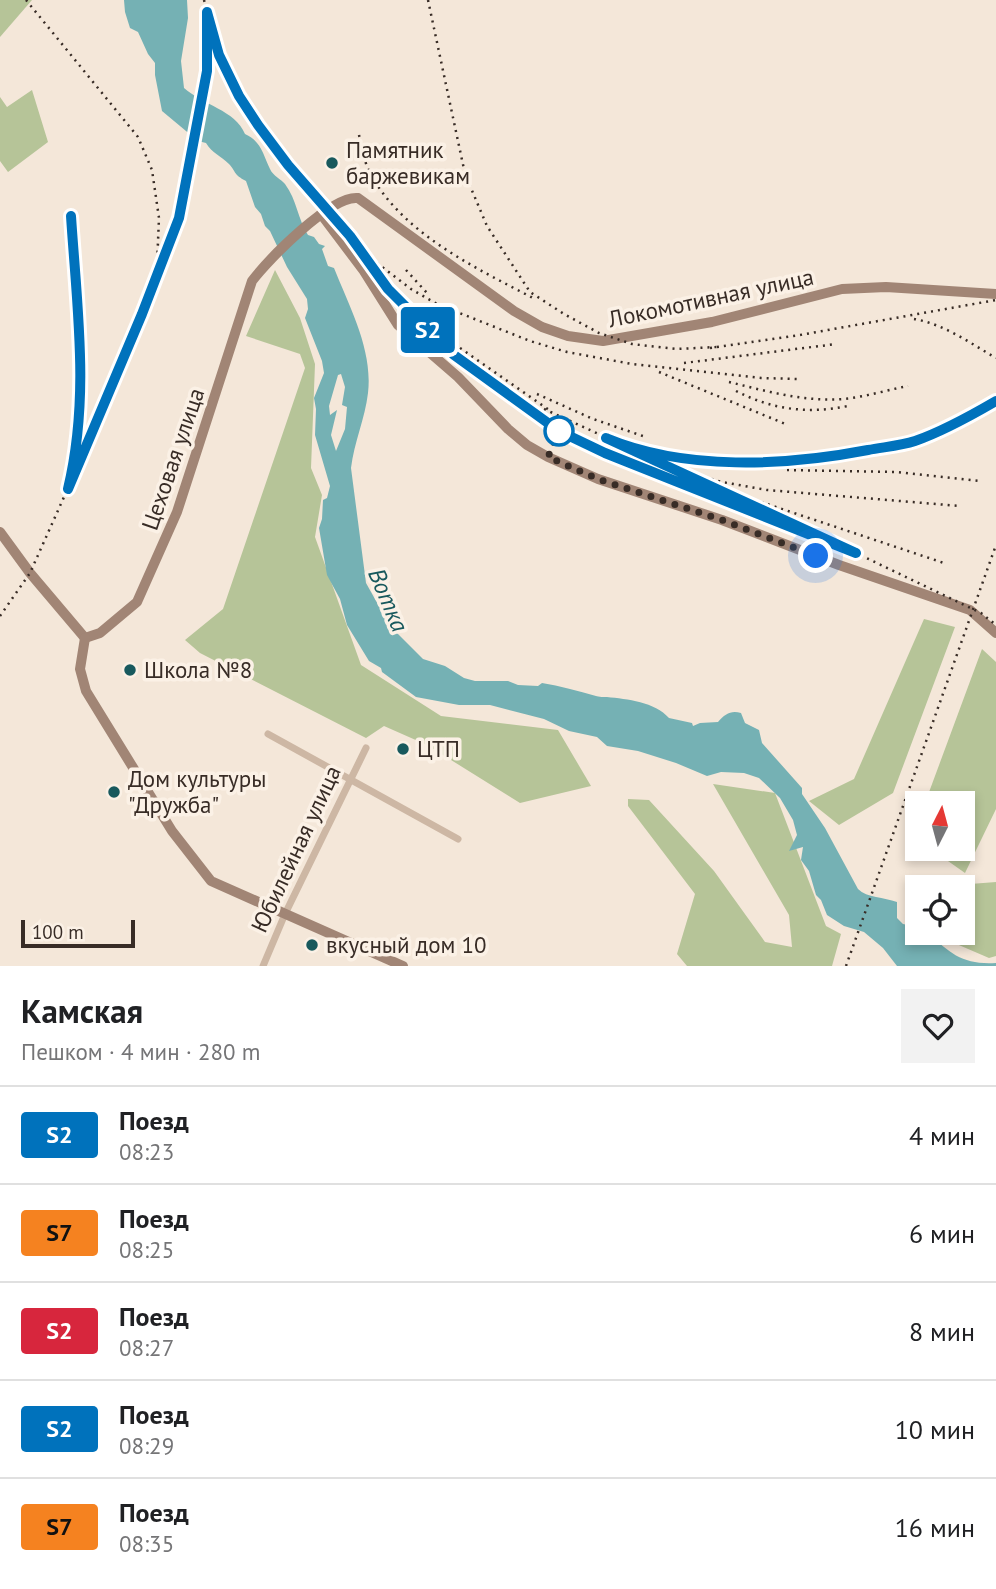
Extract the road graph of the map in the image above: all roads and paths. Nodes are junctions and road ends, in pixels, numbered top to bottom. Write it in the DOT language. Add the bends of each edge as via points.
graph roads {
  1 [pos="318,216"];
  2 [pos="996,294"];
  3 [pos="0,532"];
  4 [pos="996,633"];
  5 [pos="85,638"];
  6 [pos="268,734"];
  7 [pos="366,748"];
  8 [pos="351,778"];
  9 [pos="458,839"];
  10 [pos="285,914"];
  11 [pos="263,966"];
  12 [pos="403,966"];
  1 -- 2 [label="main road, Локомотивная улица" via="345,198 358,198 514,311 542,327 589,341 712,322 855,288"];
  1 -- 4 [label="main road" via="351,253 398,325 527,445 598,479 970,610"];
  1 -- 5 [label="main road, Цеховая улица" via="252,281 177,512 137,602 100,633"];
  3 -- 5 [label="main road"];
  5 -- 10 [label="main road" via="80,669 86,691 172,831 211,881"];
  6 -- 8 [label="street"];
  7 -- 8 [label="street, Юбилейная улица"];
  8 -- 9 [label="street"];
  8 -- 10 [label="street, Юбилейная улица"];
  10 -- 11 [label="street, Юбилейная улица"];
  10 -- 12 [label="main road"];
}
